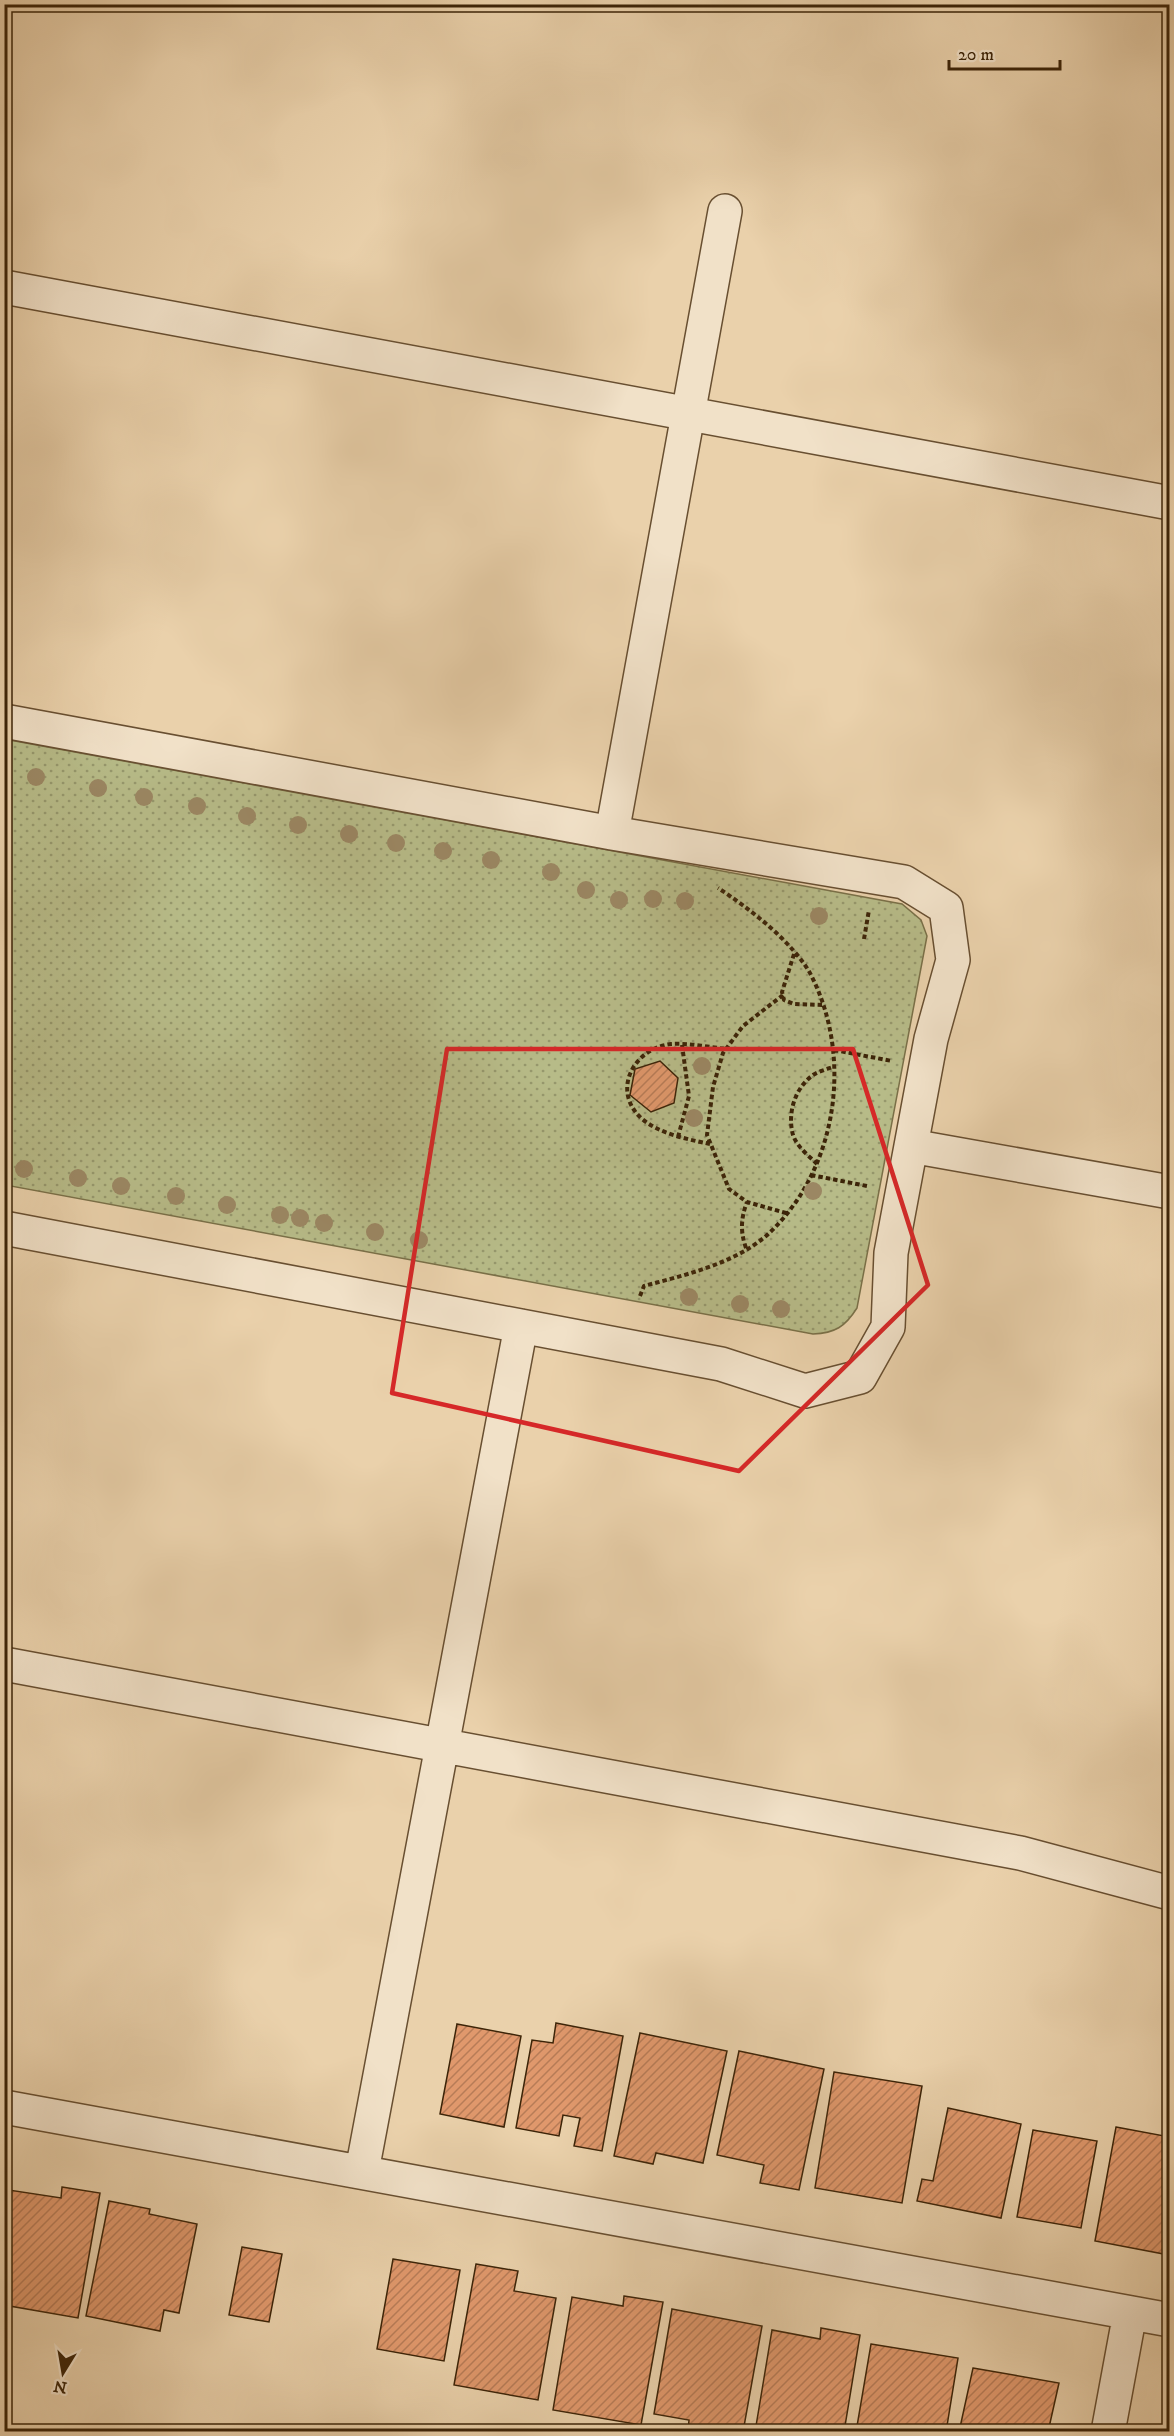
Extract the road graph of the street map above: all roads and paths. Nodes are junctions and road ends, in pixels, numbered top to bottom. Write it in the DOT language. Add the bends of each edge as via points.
graph roads {
  1 [pos="725,212"];
  2 [pos="4,287"];
  3 [pos="689,414"];
  4 [pos="1170,503"];
  5 [pos="4,722"];
  6 [pos="612,833"];
  7 [pos="716,887"];
  8 [pos="870,904"];
  9 [pos="864,939"];
  10 [pos="794,954"];
  11 [pos="783,995"];
  12 [pos="822,1005"];
  13 [pos="682,1045"];
  14 [pos="727,1049"];
  15 [pos="834,1050"];
  16 [pos="896,1062"];
  17 [pos="835,1066"];
  18 [pos="678,1137"];
  19 [pos="711,1144"];
  20 [pos="911,1146"];
  21 [pos="817,1164"];
  22 [pos="811,1175"];
  23 [pos="874,1187"];
  24 [pos="1170,1192"];
  25 [pos="747,1202"];
  26 [pos="786,1213"];
  27 [pos="4,1228"];
  28 [pos="746,1248"];
  29 [pos="640,1296"];
  30 [pos="521,1326"];
  31 [pos="4,1664"];
  32 [pos="444,1746"];
  33 [pos="1170,1893"];
  34 [pos="4,2108"];
  35 [pos="362,2172"];
  36 [pos="1130,2313"];
  37 [pos="1170,2320"];
  38 [pos="1108,2432"];
  1 -- 3 [label="street"];
  2 -- 3 [label="street"];
  3 -- 4 [label="street"];
  3 -- 6 [label="street"];
  5 -- 6 [label="street"];
  6 -- 20 [label="street" via="904,882 946,908 953,960 931,1039"];
  7 -- 10 [label="path" via="783,940"];
  8 -- 9 [label="path"];
  10 -- 11 [label="path"];
  10 -- 12 [label="path" via="810,974"];
  11 -- 12 [label="path" via="784,1000 794,1004"];
  11 -- 14 [label="path" via="743,1026"];
  12 -- 15 [label="path"];
  13 -- 14 [label="path"];
  13 -- 18 [label="path" via="689,1096"];
  13 -- 18 [label="path" via="670,1044 651,1051 636,1061 627,1081 629,1104 642,1119"];
  14 -- 19 [label="path" via="713,1087 707,1135"];
  15 -- 16 [label="path"];
  15 -- 17 [label="path"];
  17 -- 21 [label="path" via="832,1116"];
  17 -- 21 [label="path" via="814,1074 796,1093 791,1117 793,1136"];
  18 -- 19 [label="path"];
  19 -- 25 [label="path" via="729,1189"];
  20 -- 24 [label="street"];
  20 -- 30 [label="street" via="891,1253 888,1327 860,1377 805,1391 721,1364"];
  21 -- 22 [label="path"];
  22 -- 23 [label="path"];
  22 -- 26 [label="path"];
  25 -- 26 [label="path"];
  25 -- 28 [label="path" via="741,1235"];
  26 -- 28 [label="path" via="765,1236"];
  27 -- 30 [label="street"];
  28 -- 29 [label="path" via="697,1272 644,1287"];
  30 -- 32 [label="street"];
  31 -- 32 [label="street"];
  32 -- 33 [label="street" via="1020,1852"];
  32 -- 35 [label="street"];
  34 -- 35 [label="street"];
  35 -- 36 [label="street"];
  36 -- 37 [label="street"];
  36 -- 38 [label="street"];
}
